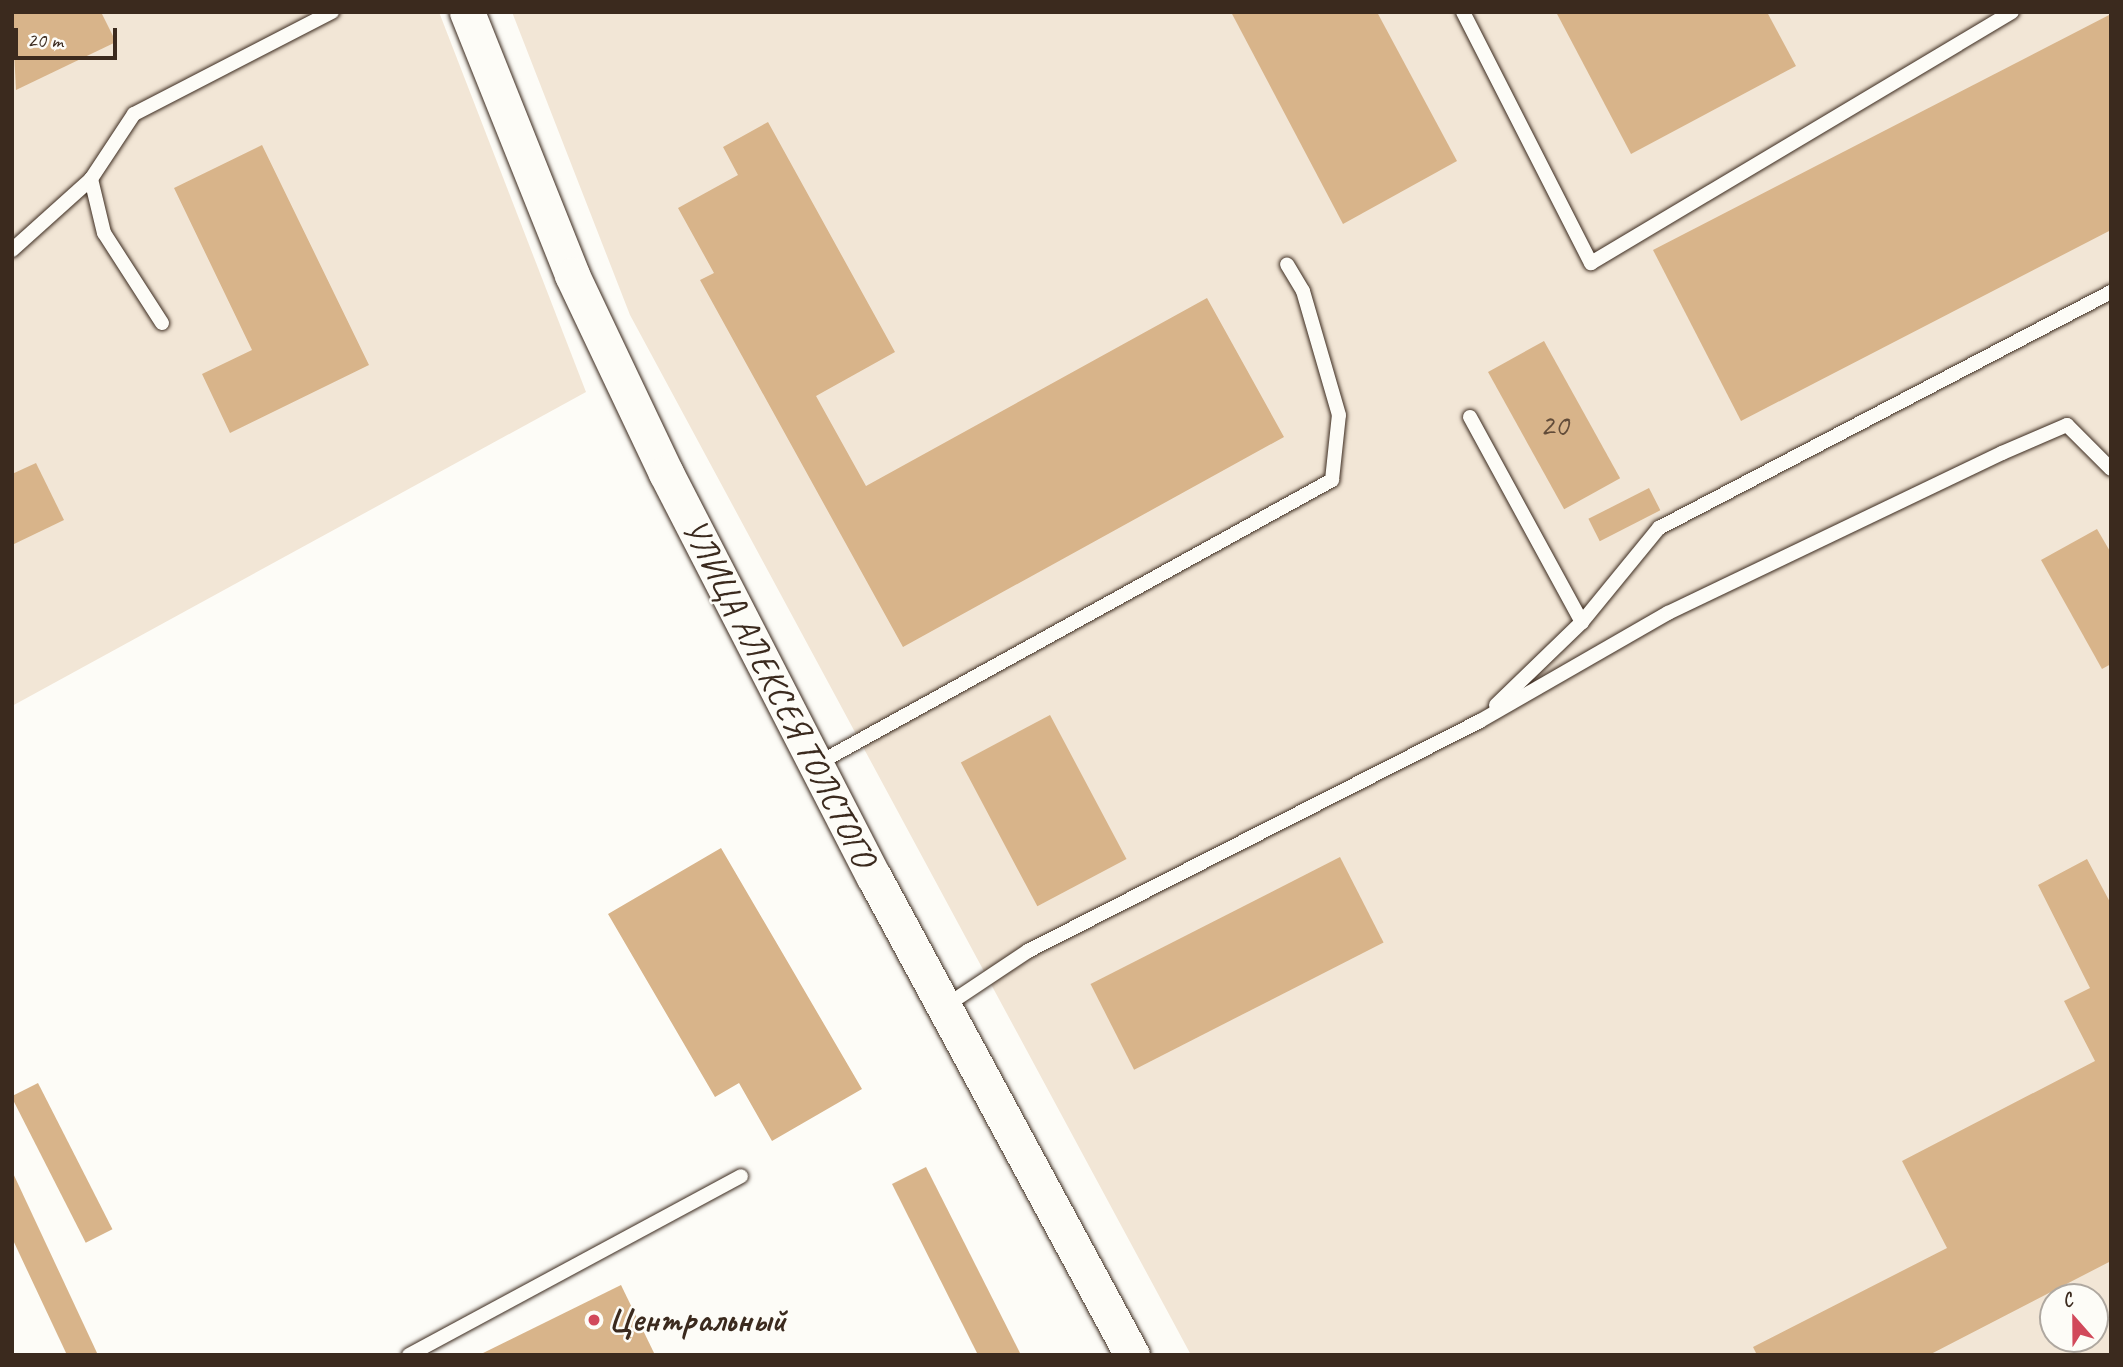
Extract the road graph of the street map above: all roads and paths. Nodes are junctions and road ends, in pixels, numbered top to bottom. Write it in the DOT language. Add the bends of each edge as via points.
graph roads {
  1 [pos="332,12"];
  2 [pos="1463,12"];
  3 [pos="2012,12"];
  4 [pos="476,15"];
  5 [pos="91,179"];
  6 [pos="12,250"];
  7 [pos="1287,264"];
  8 [pos="2111,292"];
  9 [pos="162,323"];
  10 [pos="1470,417"];
  11 [pos="2111,469"];
  12 [pos="1582,622"];
  13 [pos="1480,720"];
  14 [pos="816,764"];
  15 [pos="943,1008"];
  16 [pos="741,1176"];
  17 [pos="409,1355"];
  18 [pos="1132,1355"];
  1 -- 5 [label="lane" via="134,114"];
  2 -- 3 [label="lane" via="1591,263"];
  4 -- 14 [label="street, УЛИЦА АЛЕКСЕЯ ТОЛСТОГО" via="578,287"];
  5 -- 6 [label="lane"];
  5 -- 9 [label="lane" via="104,233"];
  7 -- 14 [label="lane" via="1303,291 1339,415 1332,480"];
  8 -- 12 [label="lane" via="1659,528"];
  10 -- 12 [label="lane"];
  11 -- 13 [label="lane" via="2067,425 1668,613"];
  12 -- 13 [label="lane"];
  13 -- 15 [label="lane" via="1028,951"];
  14 -- 15 [label="street, УЛИЦА АЛЕКСЕЯ ТОЛСТОГО"];
  15 -- 18 [label="street, УЛИЦА АЛЕКСЕЯ ТОЛСТОГО"];
  16 -- 17 [label="lane"];
}
